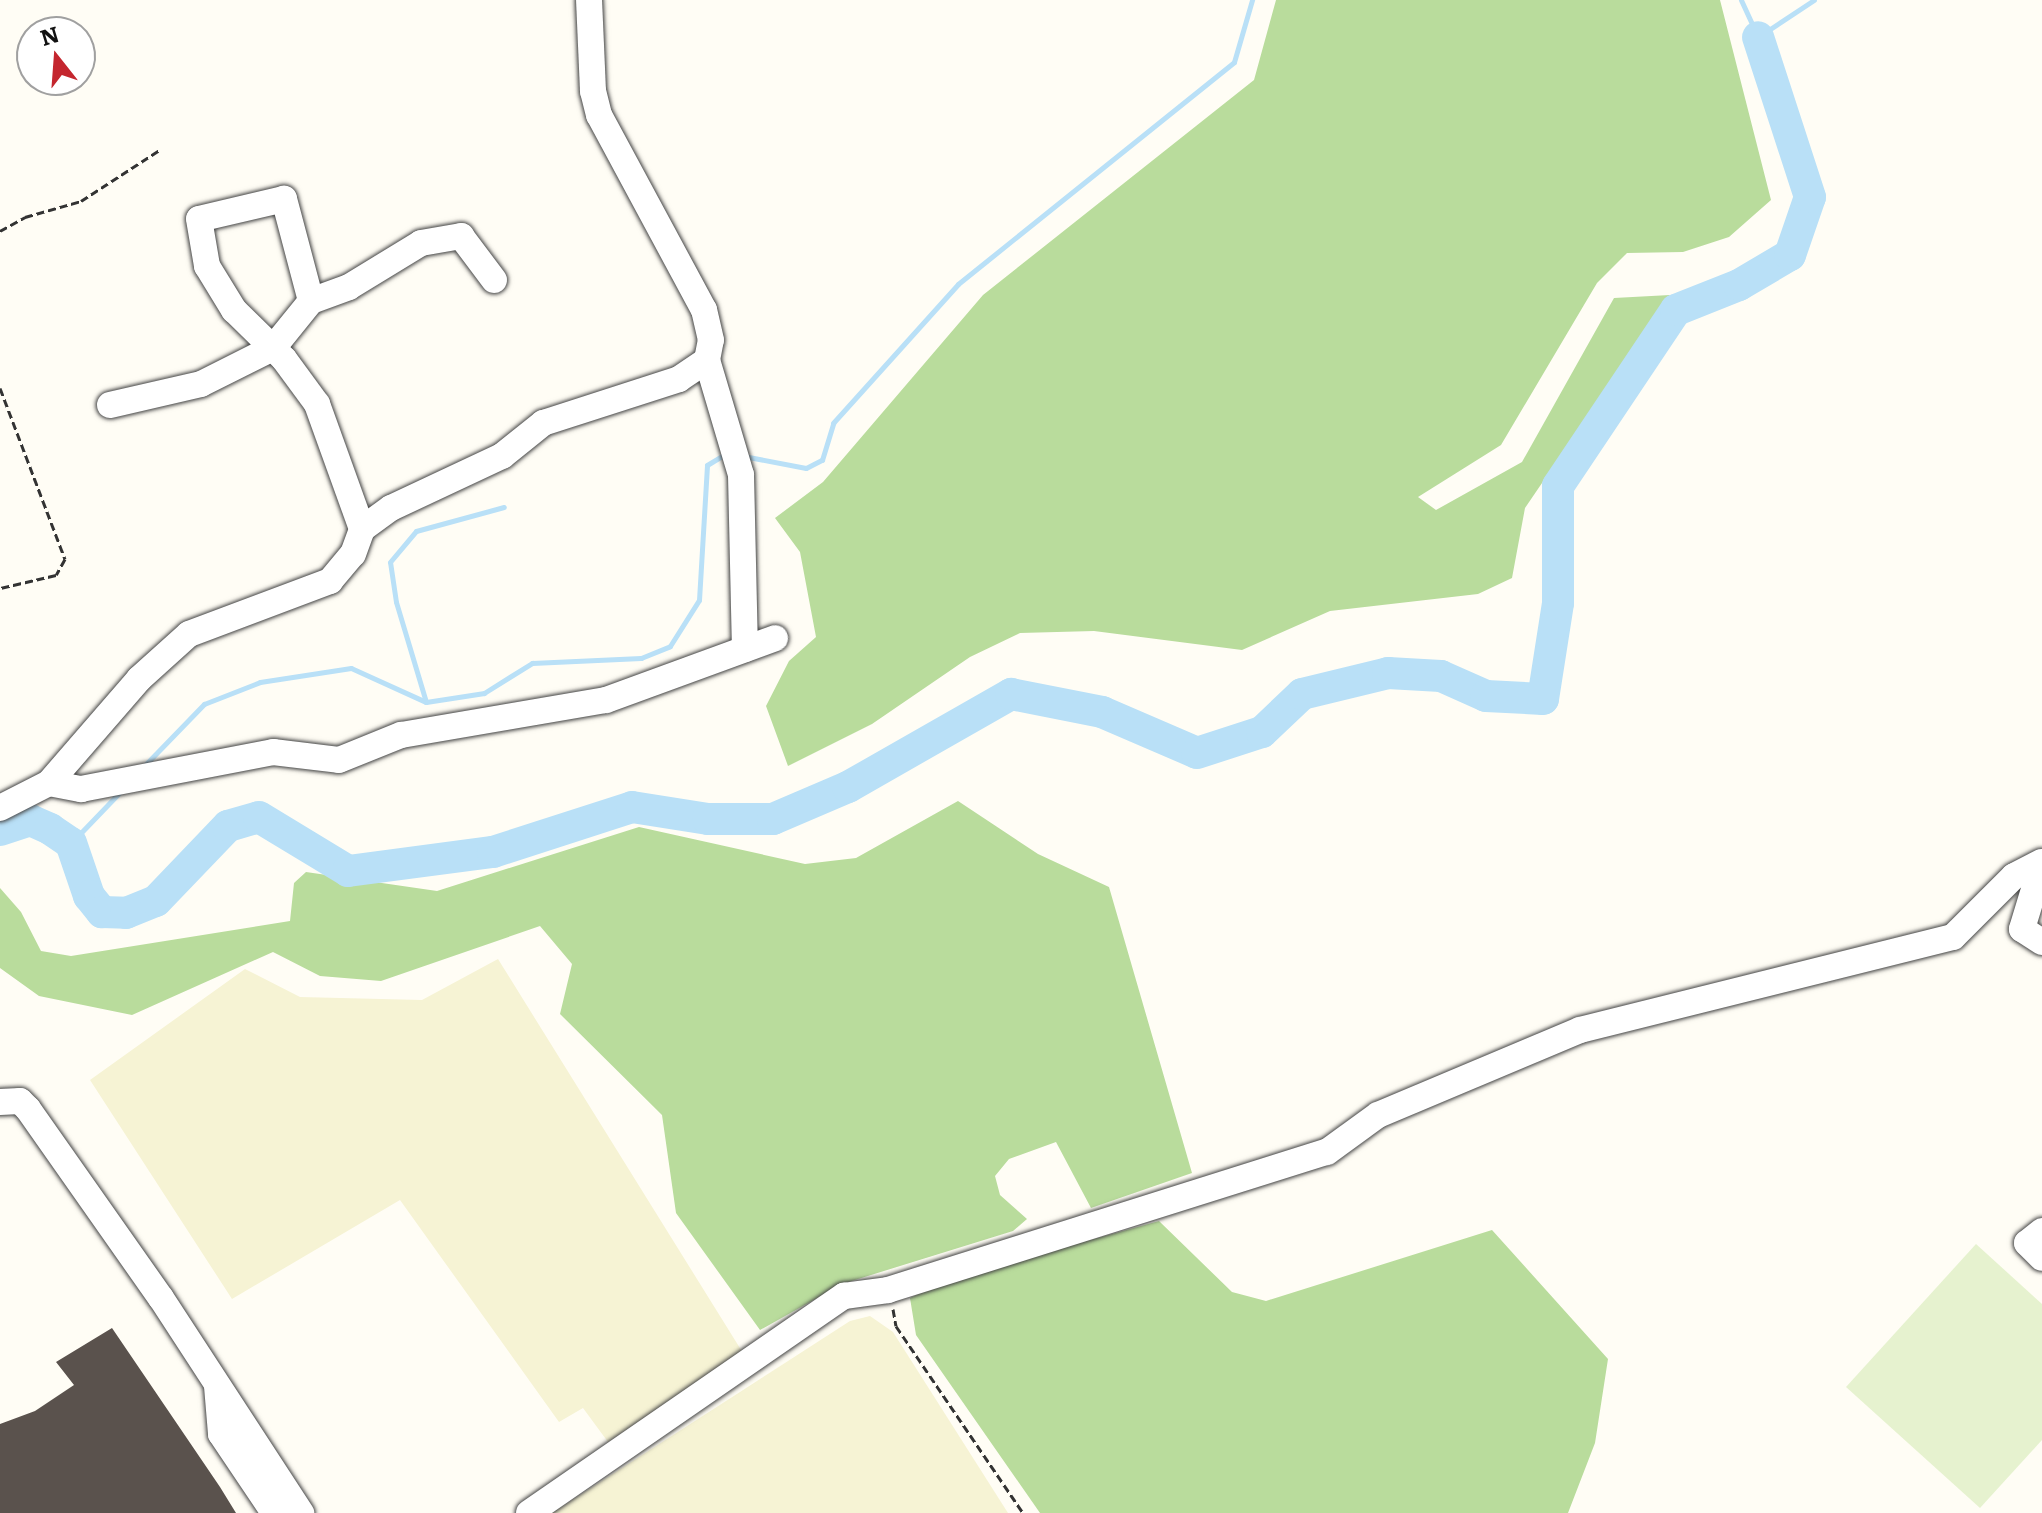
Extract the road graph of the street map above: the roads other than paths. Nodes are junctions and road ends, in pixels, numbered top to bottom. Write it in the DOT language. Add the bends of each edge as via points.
graph roads {
  1 [pos="589,0"];
  2 [pos="494,280"];
  3 [pos="311,301"];
  4 [pos="273,348"];
  5 [pos="707,360"];
  6 [pos="110,405"];
  7 [pos="362,529"];
  8 [pos="775,638"];
  9 [pos="745,649"];
  10 [pos="49,783"];
  11 [pos="0,808"];
  12 [pos="2042,862"];
  13 [pos="2042,942"];
  14 [pos="0,1102"];
  15 [pos="2042,1231"];
  16 [pos="2042,1258"];
  17 [pos="216,1384"];
  18 [pos="274,1513"];
  19 [pos="301,1513"];
  20 [pos="529,1513"];
  1 -- 5 [label="street" via="599,115 704,310 711,340"];
  2 -- 3 [label="street" via="461,236 421,243 349,287"];
  3 -- 4 [label="street"];
  3 -- 4 [label="street" via="284,199 199,219 207,266 234,310"];
  4 -- 6 [label="street" via="201,384"];
  4 -- 7 [label="street" via="317,404"];
  5 -- 7 [label="street" via="679,379 543,423 502,456 391,508"];
  5 -- 9 [label="street" via="741,475"];
  7 -- 10 [label="street" via="353,554 330,581 189,634 139,679"];
  8 -- 9 [label="street"];
  9 -- 10 [label="street" via="606,700 401,735 339,760 273,752 81,789"];
  10 -- 11 [label="street"];
  12 -- 13 [label="street" via="2022,929"];
  12 -- 20 [label="street" via="2014,876 1953,937 1580,1030 1378,1115 1327,1152 1094,1221 888,1290 844,1296"];
  14 -- 17 [label="street" via="20,1101 28,1109"];
  15 -- 16 [label="street" via="2027,1243"];
  17 -- 18 [label="street" via="221,1434"];
  17 -- 19 [label="street"];
}
